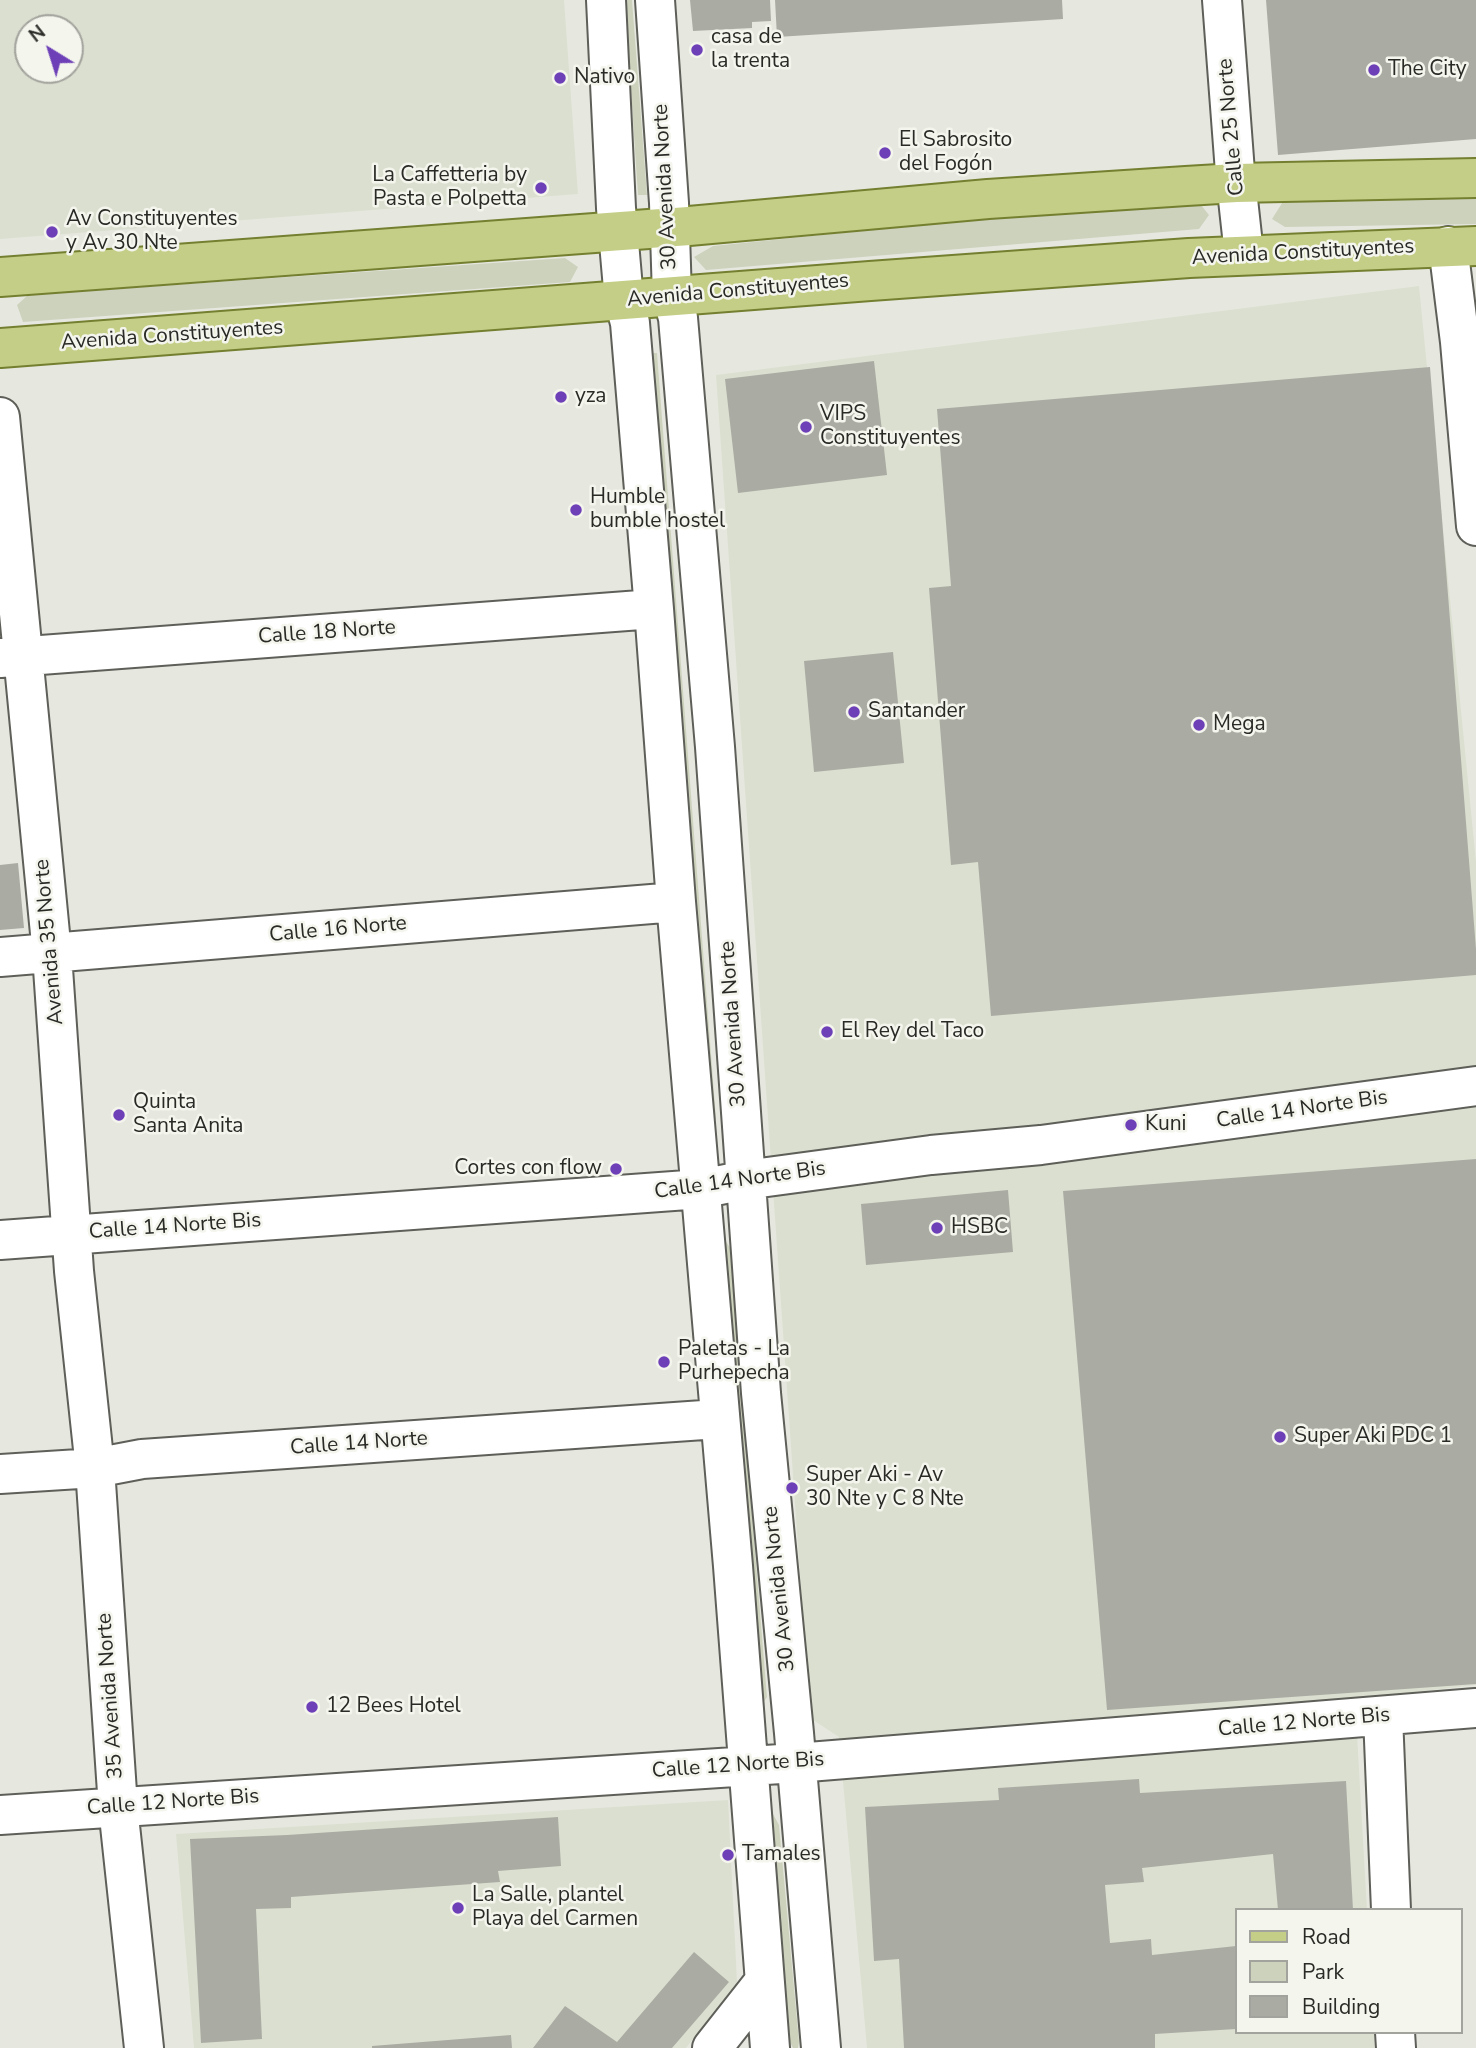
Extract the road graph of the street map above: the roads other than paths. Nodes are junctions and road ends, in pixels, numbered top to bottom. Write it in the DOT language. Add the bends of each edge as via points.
graph roads {
  1 [pos="606,0"];
  2 [pos="655,0"];
  3 [pos="1222,0"];
  4 [pos="1476,178"];
  5 [pos="1236,183"];
  6 [pos="669,227"];
  7 [pos="618,230"];
  8 [pos="1462,246"];
  9 [pos="1244,254"];
  10 [pos="0,277"];
  11 [pos="672,296"];
  12 [pos="624,300"];
  13 [pos="0,348"];
  14 [pos="0,417"];
  15 [pos="1476,526"];
  16 [pos="654,609"];
  17 [pos="11,657"];
  18 [pos="676,902"];
  19 [pos="52,954"];
  20 [pos="0,957"];
  21 [pos="1476,1086"];
  22 [pos="745,1180"];
  23 [pos="701,1189"];
  24 [pos="74,1234"];
  25 [pos="0,1240"];
  26 [pos="718,1419"];
  27 [pos="95,1468"];
  28 [pos="0,1474"];
  29 [pos="1476,1708"];
  30 [pos="1383,1716"];
  31 [pos="796,1763"];
  32 [pos="748,1765"];
  33 [pos="118,1807"];
  34 [pos="0,1815"];
  35 [pos="1391,1908"];
  36 [pos="764,1982"];
  37 [pos="145,2048"];
  38 [pos="712,2048"];
  39 [pos="770,2048"];
  40 [pos="821,2048"];
  1 -- 7 [label="street"];
  2 -- 6 [label="street, 30 Avenida Norte"];
  3 -- 5 [label="street, Calle 25 Norte"];
  4 -- 5 [label="main road"];
  5 -- 6 [label="main road"];
  5 -- 9 [label="street, Calle 25 Norte"];
  6 -- 7 [label="main road"];
  6 -- 11 [label="street, 30 Avenida Norte"];
  7 -- 10 [label="main road"];
  7 -- 12 [label="street"];
  8 -- 9 [label="main road, Avenida Constituyentes"];
  8 -- 15 [label="street" via="1460,342"];
  9 -- 11 [label="main road, Avenida Constituyentes"];
  11 -- 12 [label="main road, Avenida Constituyentes"];
  11 -- 22 [label="street, 30 Avenida Norte" via="678,318 715,747"];
  12 -- 13 [label="main road, Avenida Constituyentes"];
  12 -- 16 [label="street"];
  14 -- 17 [label="street, Avenida 35 Norte"];
  16 -- 17 [label="street, Calle 18 Norte"];
  16 -- 18 [label="street"];
  17 -- 19 [label="street, Avenida 35 Norte"];
  18 -- 19 [label="street, Calle 16 Norte"];
  18 -- 23 [label="street"];
  19 -- 20 [label="street, Calle 16 Norte"];
  19 -- 24 [label="street, Avenida 35 Norte"];
  21 -- 22 [label="street, Calle 14 Norte Bis"];
  22 -- 23 [label="street, Calle 14 Norte Bis"];
  22 -- 31 [label="street, 30 Avenida Norte"];
  23 -- 24 [label="street, Calle 14 Norte Bis"];
  23 -- 26 [label="street"];
  24 -- 25 [label="street, Calle 14 Norte Bis"];
  24 -- 27 [label="street, Avenida 35 Norte"];
  26 -- 27 [label="street, Calle 14 Norte" via="142,1459"];
  26 -- 32 [label="street"];
  27 -- 28 [label="street, Calle 14 Norte"];
  27 -- 33 [label="street, 35 Avenida Norte"];
  29 -- 30 [label="street, Calle 12 Norte Bis"];
  30 -- 31 [label="street, Calle 12 Norte Bis"];
  30 -- 35 [label="street"];
  31 -- 32 [label="street, Calle 12 Norte Bis"];
  31 -- 40 [label="street, 30 Avenida Norte"];
  32 -- 33 [label="street, Calle 12 Norte Bis"];
  32 -- 36 [label="street"];
  33 -- 34 [label="street, Calle 12 Norte Bis"];
  33 -- 37 [label="street, 35 Avenida Norte"];
  36 -- 38 [label="street"];
  36 -- 39 [label="street"];
}
